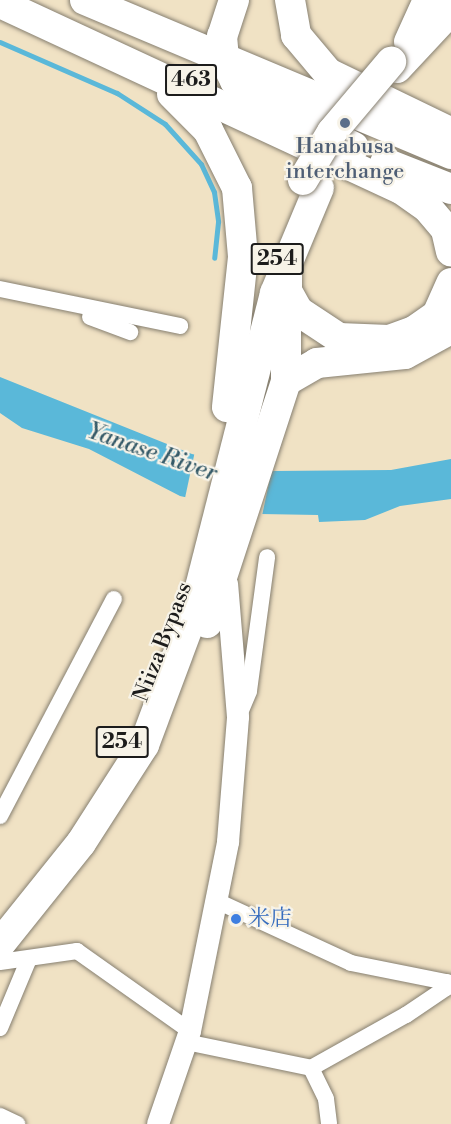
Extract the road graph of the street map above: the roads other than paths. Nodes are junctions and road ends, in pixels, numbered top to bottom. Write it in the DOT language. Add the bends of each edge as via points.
graph roads {
  1 [pos="15,0"];
  2 [pos="85,0"];
  3 [pos="234,0"];
  4 [pos="290,0"];
  5 [pos="428,0"];
  6 [pos="0,3"];
  7 [pos="451,10"];
  8 [pos="451,22"];
  9 [pos="224,59"];
  10 [pos="129,67"];
  11 [pos="397,68"];
  12 [pos="316,98"];
  13 [pos="451,132"];
  14 [pos="451,154"];
  15 [pos="369,156"];
  16 [pos="451,162"];
  17 [pos="311,183"];
  18 [pos="451,189"];
  19 [pos="291,247"];
  20 [pos="451,251"];
  21 [pos="451,283"];
  22 [pos="0,289"];
  23 [pos="287,291"];
  24 [pos="56,303"];
  25 [pos="180,326"];
  26 [pos="451,329"];
  27 [pos="130,332"];
  28 [pos="258,341"];
  29 [pos="249,392"];
  30 [pos="210,549"];
  31 [pos="267,558"];
  32 [pos="114,599"];
  33 [pos="238,717"];
  34 [pos="0,816"];
  35 [pos="219,902"];
  36 [pos="0,916"];
  37 [pos="0,944"];
  38 [pos="28,961"];
  39 [pos="0,962"];
  40 [pos="449,982"];
  41 [pos="0,1028"];
  42 [pos="188,1036"];
  43 [pos="312,1068"];
  44 [pos="0,1116"];
  45 [pos="17,1124"];
  46 [pos="158,1124"];
  47 [pos="329,1124"];
  1 -- 15 [label="highway, 463"];
  2 -- 9 [label="highway, 463"];
  3 -- 9 [label="highway" via="222,36"];
  4 -- 13 [label="highway" via="296,36 328,73"];
  5 -- 11 [label="highway"];
  6 -- 10 [label="highway"];
  7 -- 11 [label="highway, 254"];
  8 -- 11 [label="highway, 254"];
  9 -- 12 [label="highway, 463"];
  9 -- 15 [label="highway" via="247,93"];
  10 -- 20 [label="highway, 463" via="401,189 427,207 446,230"];
  10 -- 29 [label="highway" via="189,108 224,156 237,188"];
  11 -- 17 [label="highway, 254" via="349,139"];
  12 -- 14 [label="highway"];
  12 -- 16 [label="highway" via="365,127"];
  15 -- 18 [label="highway"];
  17 -- 19 [label="highway, 254"];
  17 -- 28 [label="highway, 254" via="276,262"];
  17 -- 29 [label="highway" via="266,269"];
  19 -- 23 [label="highway"];
  19 -- 28 [label="highway, 254"];
  21 -- 23 [label="highway" via="437,315 414,331 366,341 319,330 298,311"];
  22 -- 24 [label="street"];
  23 -- 29 [label="highway"];
  24 -- 25 [label="street"];
  24 -- 27 [label="street"];
  26 -- 29 [label="highway" via="405,354 317,363"];
  28 -- 29 [label="highway, 254"];
  29 -- 30 [label="highway, Niiza Bypass / 254"];
  30 -- 33 [label="main road" via="225,619"];
  30 -- 36 [label="highway, Niiza Bypass / 254" via="118,751 77,817"];
  30 -- 37 [label="highway, Niiza Bypass / 254" via="194,610 144,745 81,843"];
  31 -- 33 [label="street" via="249,691"];
  32 -- 34 [label="street"];
  33 -- 35 [label="main road"];
  35 -- 40 [label="street" via="351,963"];
  35 -- 42 [label="main road"];
  38 -- 39 [label="street"];
  38 -- 41 [label="street"];
  38 -- 42 [label="street" via="53,951 77,951"];
  40 -- 43 [label="street" via="406,1015"];
  42 -- 43 [label="street"];
  42 -- 46 [label="main road"];
  43 -- 47 [label="street" via="326,1099"];
  44 -- 45 [label="street"];
}
